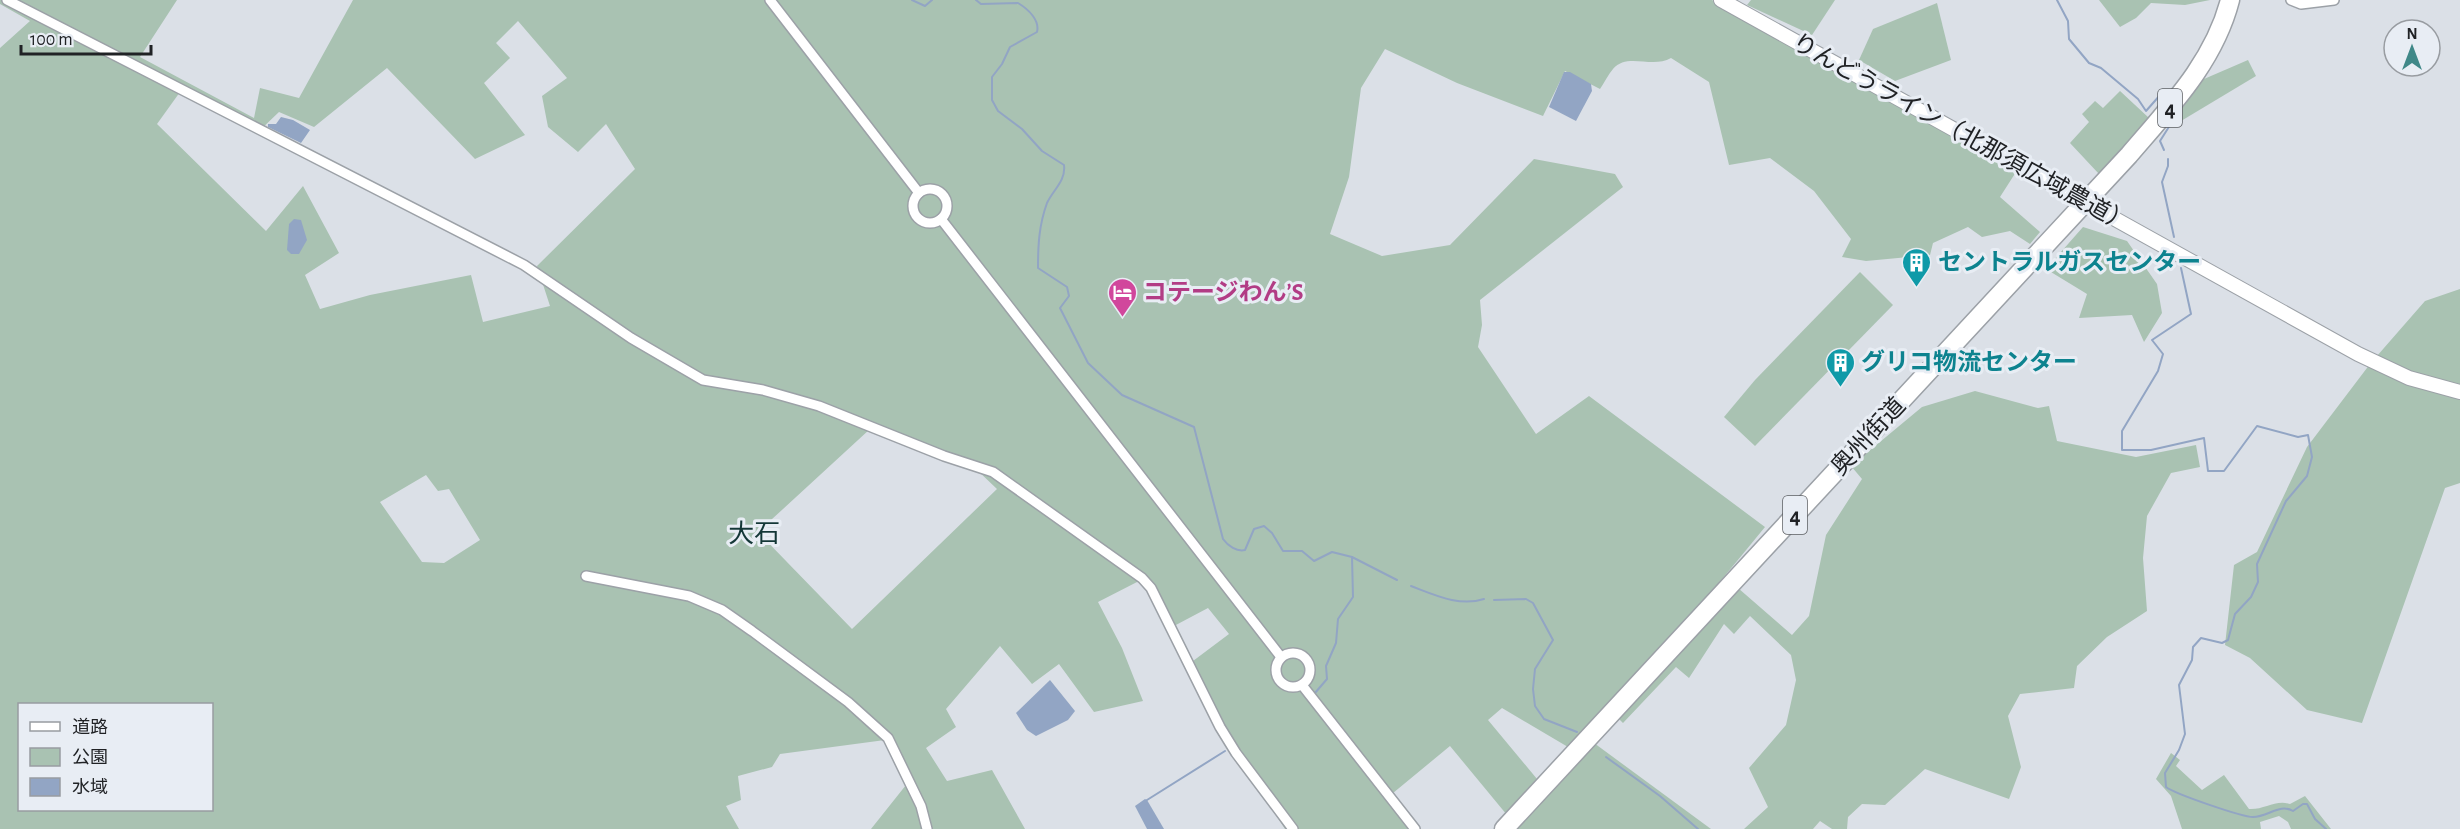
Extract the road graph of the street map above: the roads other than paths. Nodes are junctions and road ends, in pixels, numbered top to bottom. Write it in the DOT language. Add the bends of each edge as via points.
graph roads {
  1 [pos="7,0"];
  2 [pos="770,0"];
  3 [pos="1721,0"];
  4 [pos="2230,0"];
  5 [pos="2291,0"];
  6 [pos="2334,0"];
  7 [pos="920,193"];
  8 [pos="2086,201"];
  9 [pos="941,219"];
  10 [pos="2460,392"];
  11 [pos="586,576"];
  12 [pos="1281,657"];
  13 [pos="1302,685"];
  14 [pos="927,829"];
  15 [pos="1293,829"];
  16 [pos="1415,829"];
  17 [pos="1504,829"];
  1 -- 15 [label="street" via="516,261 632,338 704,380 819,405 1005,479 1151,588 1220,728"];
  2 -- 7 [label="street"];
  3 -- 8 [label="street, りんどうライン（北那須広域農道）"];
  4 -- 8 [label="highway, 奥州街道 / 4" via="2216,40 2201,67"];
  5 -- 6 [label="street" via="2301,4"];
  7 -- 9 [label="street" via="934,190 943,196 946,210"];
  7 -- 9 [label="street" via="914,204 916,216 930,223"];
  8 -- 10 [label="street, りんどうライン（北那須広域農道）" via="2382,367 2431,386"];
  8 -- 17 [label="highway, 奥州街道 / 4"];
  9 -- 12 [label="street"];
  11 -- 14 [label="street" via="707,602 830,688 888,738 921,806"];
  12 -- 13 [label="street" via="1275,672 1280,682 1290,687"];
  12 -- 13 [label="street" via="1293,653 1307,660 1310,671"];
  13 -- 16 [label="street"];
}
